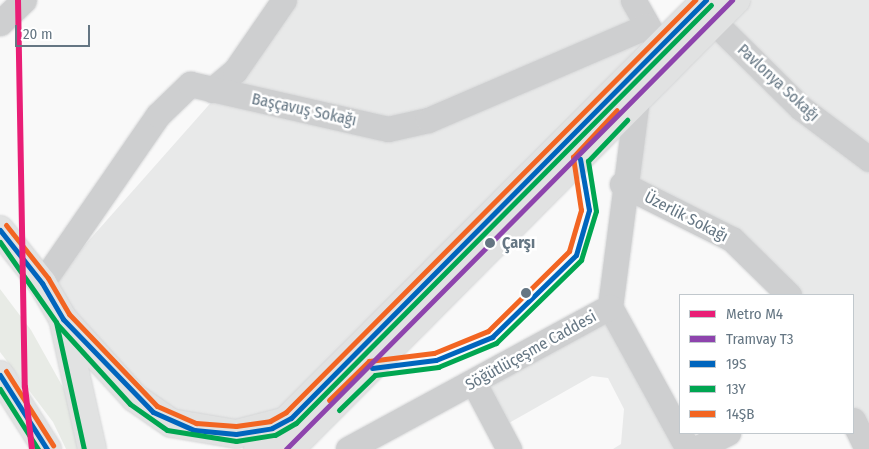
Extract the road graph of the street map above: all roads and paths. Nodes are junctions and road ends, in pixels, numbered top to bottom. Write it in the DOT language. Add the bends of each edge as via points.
graph roads {
  1 [pos="24,0"];
  2 [pos="284,0"];
  3 [pos="633,0"];
  4 [pos="736,0"];
  5 [pos="701,7"];
  6 [pos="0,23"];
  7 [pos="654,36"];
  8 [pos="212,90"];
  9 [pos="637,100"];
  10 [pos="869,159"];
  11 [pos="622,184"];
  12 [pos="0,230"];
  13 [pos="42,283"];
  14 [pos="789,294"];
  15 [pos="610,307"];
  16 [pos="63,319"];
  17 [pos="0,374"];
  18 [pos="474,383"];
  19 [pos="291,418"];
  20 [pos="854,422"];
  21 [pos="679,433"];
  22 [pos="680,434"];
  23 [pos="726,434"];
  24 [pos="351,448"];
  25 [pos="47,449"];
  26 [pos="92,449"];
  27 [pos="258,449"];
  28 [pos="290,449"];
  29 [pos="509,449"];
  30 [pos="688,449"];
  31 [pos="696,449"];
  32 [pos="867,449"];
  1 -- 6 [label="street"];
  2 -- 8 [label="street" via="235,71"];
  3 -- 7 [label="street"];
  4 -- 5 [label="main road"];
  5 -- 7 [label="main road"];
  5 -- 9 [label="main road"];
  5 -- 10 [label="street, Pavlonya Sokağı" via="801,108"];
  7 -- 8 [label="street, Başçavuş Sokağı" via="428,120 388,129"];
  7 -- 19 [label="main road"];
  8 -- 13 [label="street, Başçavuş Sokağı" via="190,84 158,115"];
  9 -- 11 [label="street, Söğütlüçeşme Caddesi"];
  9 -- 28 [label="main road"];
  11 -- 14 [label="street, Üzerlik Sokağı" via="732,239"];
  11 -- 15 [label="street, Söğütlüçeşme Caddesi"];
  12 -- 13 [label="main road"];
  13 -- 16 [label="main road"];
  15 -- 18 [label="street, Söğütlüçeşme Caddesi"];
  15 -- 21 [label="street"];
  16 -- 19 [label="main road" via="135,398 171,422 236,434 272,428"];
  16 -- 26 [label="main road"];
  17 -- 25 [label="main road"];
  18 -- 24 [label="street, Söğütlüçeşme Caddesi"];
  18 -- 29 [label="street"];
  19 -- 27 [label="main road"];
  20 -- 32 [label="street"];
  22 -- 30 [label="street"];
  23 -- 31 [label="street"];
}
